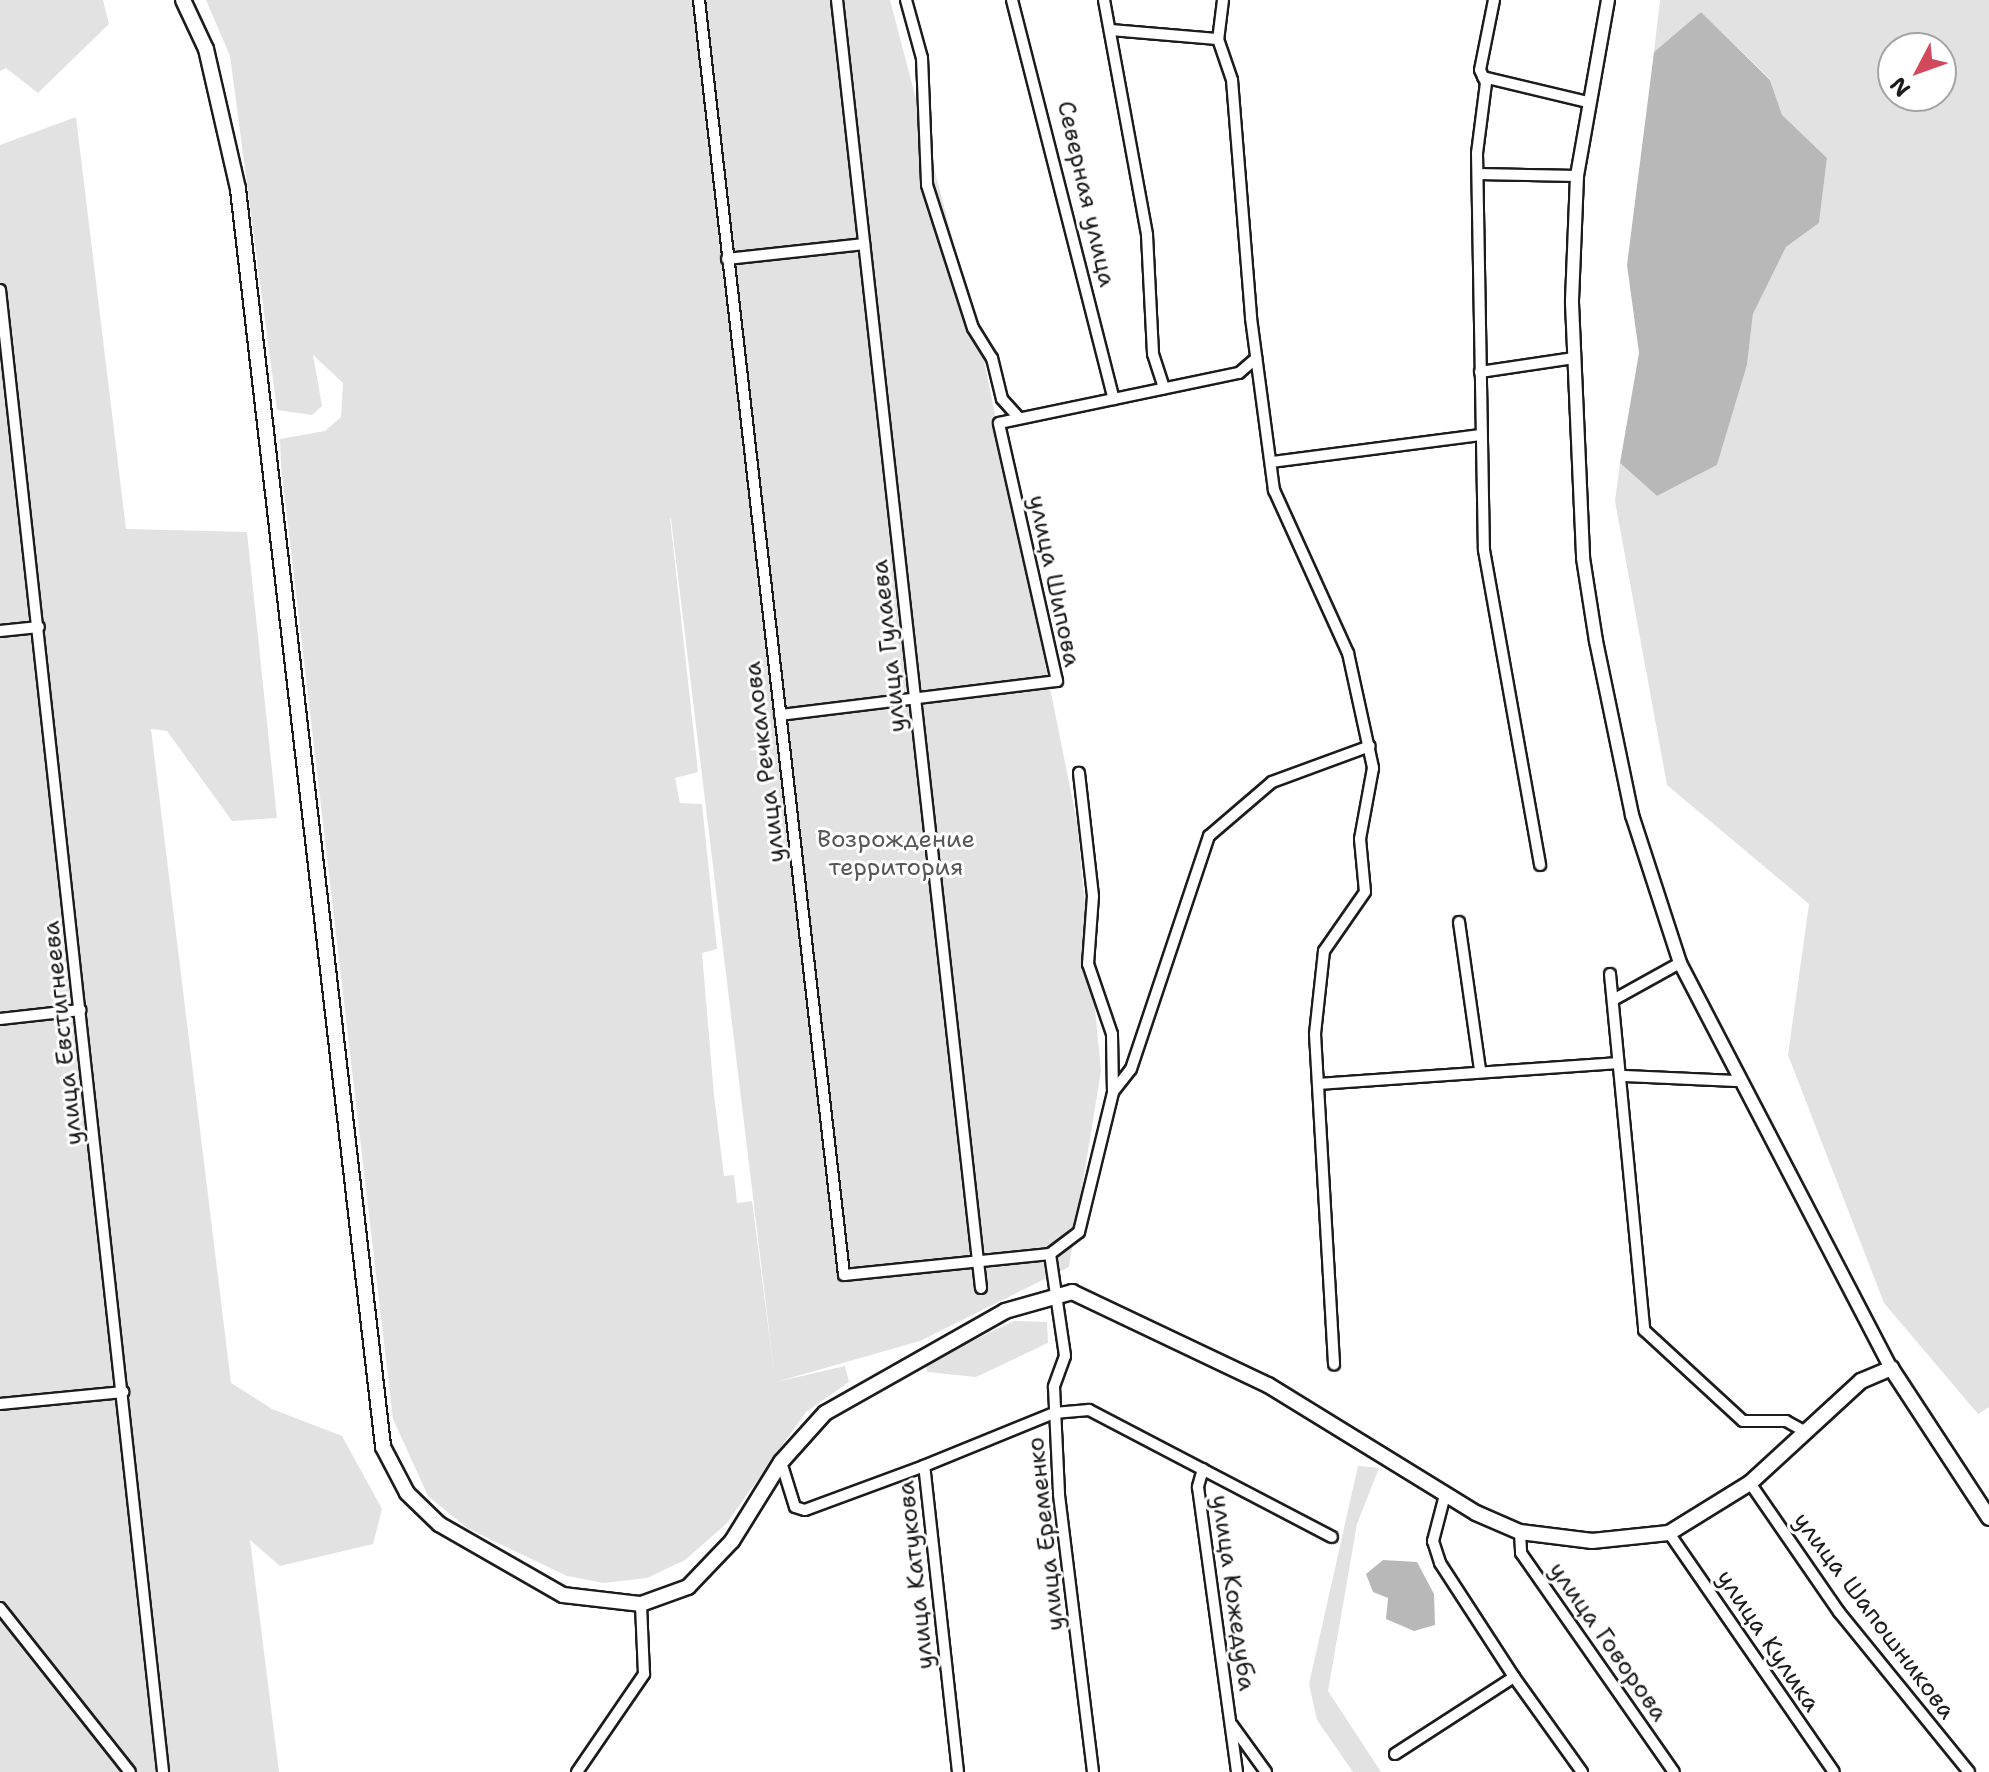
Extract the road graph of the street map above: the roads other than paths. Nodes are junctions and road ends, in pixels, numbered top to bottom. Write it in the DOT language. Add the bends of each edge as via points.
graph roads {
  1 [pos="183,0"];
  2 [pos="699,0"];
  3 [pos="837,0"];
  4 [pos="906,0"];
  5 [pos="1012,0"];
  6 [pos="1104,0"];
  7 [pos="1223,0"];
  8 [pos="1494,0"];
  9 [pos="1608,0"];
  10 [pos="1110,30"];
  11 [pos="1218,39"];
  12 [pos="1483,77"];
  13 [pos="1588,102"];
  14 [pos="1478,174"];
  15 [pos="1577,176"];
  16 [pos="864,244"];
  17 [pos="727,259"];
  18 [pos="0,290"];
  19 [pos="1256,358"];
  20 [pos="1574,358"];
  21 [pos="1480,372"];
  22 [pos="1164,388"];
  23 [pos="1114,399"];
  24 [pos="1018,417"];
  25 [pos="1481,435"];
  26 [pos="1272,462"];
  27 [pos="39,627"];
  28 [pos="0,631"];
  29 [pos="915,700"];
  30 [pos="780,715"];
  31 [pos="1370,746"];
  32 [pos="1079,773"];
  33 [pos="1540,865"];
  34 [pos="1459,922"];
  35 [pos="1680,963"];
  36 [pos="1610,974"];
  37 [pos="1615,999"];
  38 [pos="80,1010"];
  39 [pos="0,1019"];
  40 [pos="1615,1063"];
  41 [pos="1480,1069"];
  42 [pos="1625,1076"];
  43 [pos="1736,1081"];
  44 [pos="1318,1084"];
  45 [pos="1113,1092"];
  46 [pos="1050,1254"];
  47 [pos="978,1259"];
  48 [pos="981,1288"];
  49 [pos="1055,1294"];
  50 [pos="1334,1364"];
  51 [pos="1891,1368"];
  52 [pos="123,1392"];
  53 [pos="0,1404"];
  54 [pos="1054,1413"];
  55 [pos="1806,1432"];
  56 [pos="781,1462"];
  57 [pos="924,1466"];
  58 [pos="1203,1469"];
  59 [pos="1750,1483"];
  60 [pos="1445,1495"];
  61 [pos="1989,1518"];
  62 [pos="1520,1532"];
  63 [pos="1669,1533"];
  64 [pos="1332,1537"];
  65 [pos="641,1604"];
  66 [pos="0,1608"];
  67 [pos="1514,1677"];
  68 [pos="1231,1723"];
  69 [pos="1395,1754"];
  70 [pos="130,1772"];
  71 [pos="163,1772"];
  72 [pos="577,1772"];
  73 [pos="958,1772"];
  74 [pos="1093,1772"];
  75 [pos="1237,1772"];
  76 [pos="1266,1772"];
  77 [pos="1582,1772"];
  78 [pos="1674,1772"];
  79 [pos="1834,1772"];
  80 [pos="1969,1772"];
  1 -- 65 [label="main road" via="206,49 238,189 383,1447 407,1493 439,1524 563,1595"];
  2 -- 17 [label="street, улица Речкалова"];
  3 -- 16 [label="street, улица Гулаева"];
  4 -- 24 [label="street" via="922,58 927,185 973,328 992,358 1002,399"];
  5 -- 23 [label="street, Северная улица"];
  6 -- 10 [label="street"];
  7 -- 11 [label="street"];
  8 -- 12 [label="street"];
  9 -- 13 [label="street"];
  10 -- 11 [label="street"];
  10 -- 22 [label="street" via="1147,235 1153,354"];
  11 -- 19 [label="street" via="1237,120"];
  12 -- 13 [label="street"];
  12 -- 14 [label="street"];
  13 -- 15 [label="street"];
  14 -- 15 [label="street"];
  14 -- 21 [label="street"];
  15 -- 20 [label="street"];
  16 -- 17 [label="street"];
  16 -- 29 [label="street, улица Гулаева"];
  17 -- 30 [label="street, улица Речкалова"];
  18 -- 27 [label="street, улица Евстигнеева"];
  19 -- 22 [label="street" via="1239,373"];
  19 -- 26 [label="street"];
  20 -- 21 [label="street"];
  20 -- 35 [label="street" via="1583,558 1596,641 1632,815"];
  21 -- 25 [label="street"];
  22 -- 23 [label="street"];
  23 -- 24 [label="street"];
  24 -- 29 [label="street, улица Шипова" via="999,423 1057,681"];
  25 -- 26 [label="street"];
  25 -- 33 [label="street" via="1485,574"];
  26 -- 31 [label="street" via="1278,503 1348,653"];
  27 -- 28 [label="street"];
  27 -- 38 [label="street, улица Евстигнеева"];
  29 -- 30 [label="street, улица Шипова"];
  29 -- 47 [label="street, улица Гулаева"];
  30 -- 47 [label="street, улица Речкалова" via="844,1275"];
  31 -- 44 [label="street" via="1374,792 1360,839 1365,892 1324,951 1314,1050"];
  31 -- 45 [label="street" via="1272,782 1209,836 1131,1069"];
  32 -- 45 [label="street" via="1093,896 1088,964 1112,1034"];
  34 -- 41 [label="street"];
  35 -- 37 [label="street"];
  35 -- 43 [label="street"];
  36 -- 37 [label="street"];
  37 -- 40 [label="street"];
  38 -- 39 [label="street"];
  38 -- 52 [label="street, улица Евстигнеева"];
  40 -- 41 [label="street"];
  40 -- 42 [label="street"];
  41 -- 44 [label="street"];
  42 -- 43 [label="street"];
  42 -- 55 [label="street" via="1629,1215 1644,1330 1743,1421 1786,1421"];
  43 -- 51 [label="street"];
  44 -- 50 [label="street"];
  45 -- 46 [label="street" via="1079,1232"];
  46 -- 47 [label="street, улица Речкалова"];
  46 -- 49 [label="street"];
  47 -- 48 [label="street, улица Гулаева"];
  49 -- 54 [label="street, улица Еременко" via="1065,1356"];
  49 -- 56 [label="main road" via="1005,1311 877,1379 808,1426"];
  49 -- 60 [label="main road" via="1094,1299 1216,1358"];
  51 -- 55 [label="main road" via="1861,1381"];
  51 -- 61 [label="main road"];
  52 -- 53 [label="street"];
  52 -- 71 [label="street, улица Евстигнеева"];
  54 -- 57 [label="street, улица Катукова"];
  54 -- 58 [label="street, улица Кожедуба" via="1089,1410"];
  54 -- 74 [label="street, улица Еременко"];
  55 -- 59 [label="main road"];
  56 -- 57 [label="street" via="795,1507 805,1510"];
  56 -- 65 [label="main road" via="732,1541 688,1587"];
  57 -- 73 [label="street, улица Катукова"];
  58 -- 64 [label="street, улица Кожедуба"];
  58 -- 68 [label="street, улица Кожедуба" via="1198,1487"];
  59 -- 63 [label="main road"];
  59 -- 80 [label="street, улица Шапошникова" via="1839,1612"];
  60 -- 62 [label="main road"];
  60 -- 67 [label="street" via="1433,1541 1440,1563"];
  62 -- 63 [label="main road" via="1592,1541"];
  62 -- 78 [label="street, улица Говорова" via="1521,1553"];
  63 -- 79 [label="street, улица Кулика"];
  65 -- 72 [label="street" via="644,1674"];
  66 -- 70 [label="street"];
  67 -- 69 [label="street"];
  67 -- 77 [label="street"];
  68 -- 75 [label="street, улица Кожедуба"];
  68 -- 76 [label="street, улица Кожедуба"];
}
